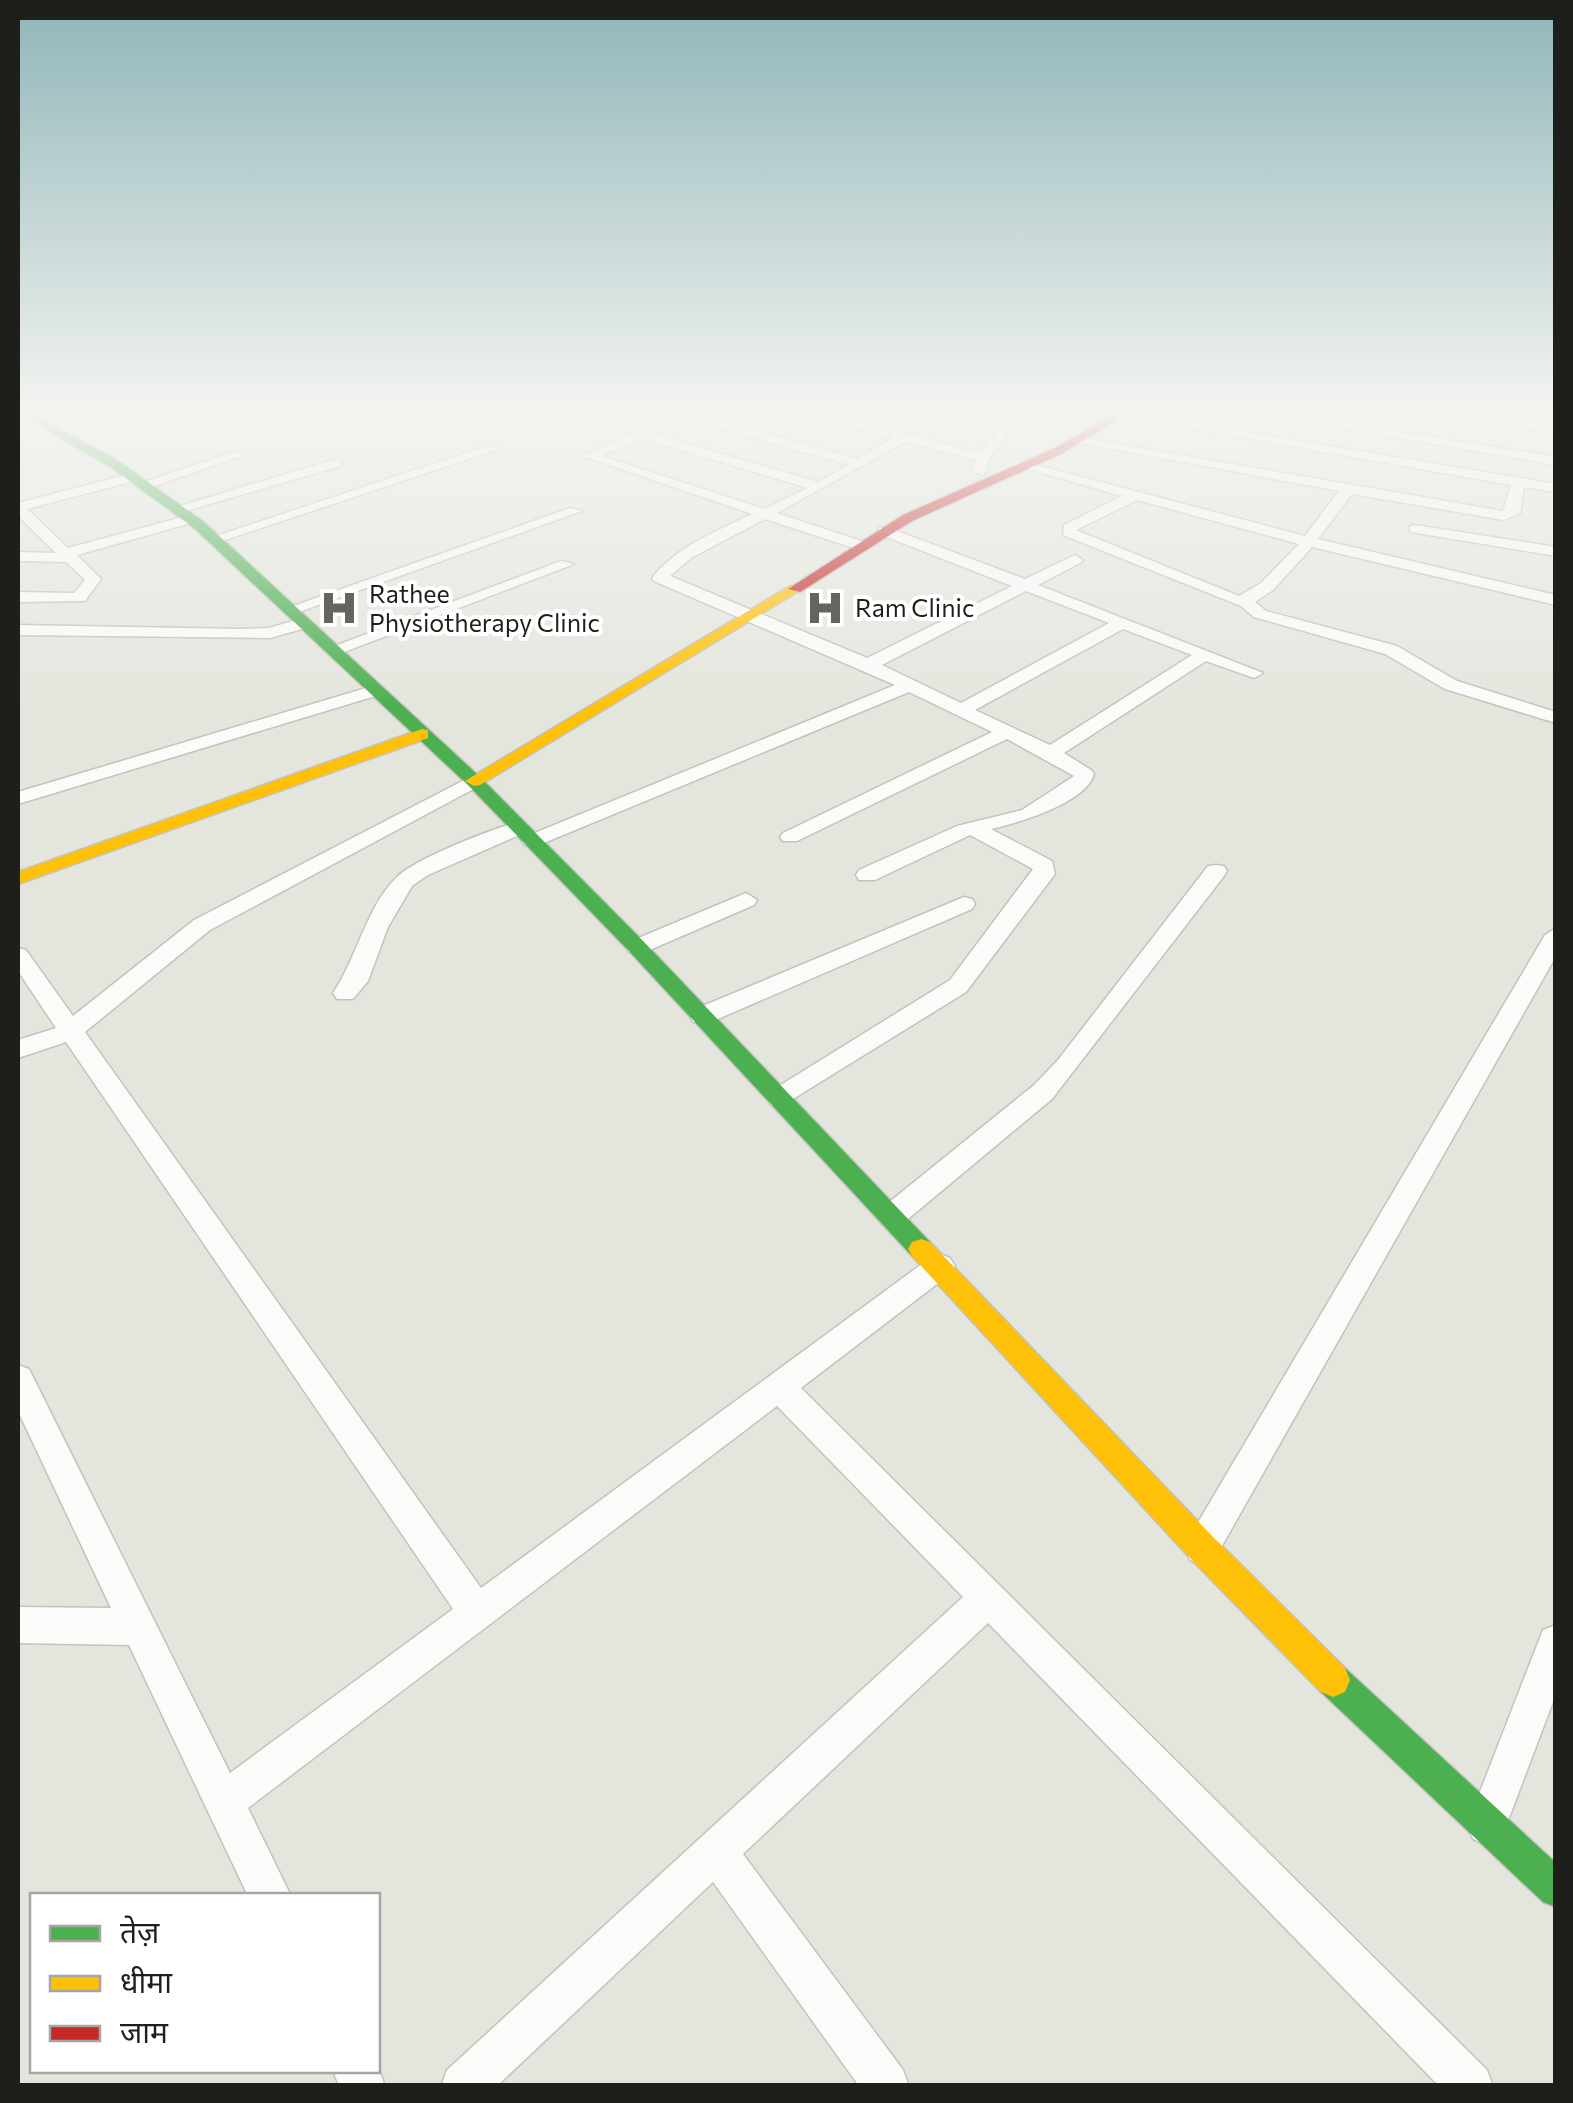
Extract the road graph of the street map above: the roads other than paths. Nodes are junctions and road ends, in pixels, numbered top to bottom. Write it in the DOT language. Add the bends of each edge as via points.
graph roads {
  1 [pos="22,512"];
  2 [pos="181,512"];
  3 [pos="190,512"];
  4 [pos="297,512"];
  5 [pos="569,512"];
  6 [pos="757,512"];
  7 [pos="772,512"];
  8 [pos="921,512"];
  9 [pos="1102,512"];
  10 [pos="1195,512"];
  11 [pos="1330,512"];
  12 [pos="1423,512"];
  13 [pos="1482,512"];
  14 [pos="1513,512"];
  15 [pos="184,514"];
  16 [pos="766,515"];
  17 [pos="884,530"];
  18 [pos="1415,530"];
  19 [pos="214,539"];
  20 [pos="1307,542"];
  21 [pos="859,545"];
  22 [pos="1556,552"];
  23 [pos="69,556"];
  24 [pos="18,558"];
  25 [pos="1075,560"];
  26 [pos="566,564"];
  27 [pos="1396,565"];
  28 [pos="1022,584"];
  29 [pos="18,598"];
  30 [pos="1556,600"];
  31 [pos="1244,602"];
  32 [pos="755,615"];
  33 [pos="296,616"];
  34 [pos="1123,622"];
  35 [pos="18,630"];
  36 [pos="333,650"];
  37 [pos="1204,654"];
  38 [pos="868,665"];
  39 [pos="1254,674"];
  40 [pos="910,686"];
  41 [pos="376,690"];
  42 [pos="961,710"];
  43 [pos="1556,718"];
  44 [pos="414,727"];
  45 [pos="1006,732"];
  46 [pos="1051,753"];
  47 [pos="474,781"];
  48 [pos="18,798"];
  49 [pos="973,828"];
  50 [pos="525,834"];
  51 [pos="790,837"];
  52 [pos="18,858"];
  53 [pos="1216,871"];
  54 [pos="866,875"];
  55 [pos="18,878"];
  56 [pos="746,900"];
  57 [pos="964,904"];
  58 [pos="1556,935"];
  59 [pos="637,947"];
  60 [pos="18,955"];
  61 [pos="345,993"];
  62 [pos="702,1016"];
  63 [pos="70,1032"];
  64 [pos="18,1049"];
  65 [pos="780,1098"];
  66 [pos="892,1216"];
  67 [pos="940,1266"];
  68 [pos="18,1378"];
  69 [pos="779,1386"];
  70 [pos="1202,1548"];
  71 [pos="988,1598"];
  72 [pos="477,1612"];
  73 [pos="18,1624"];
  74 [pos="140,1627"];
  75 [pos="1556,1643"];
  76 [pos="225,1801"];
  77 [pos="1486,1825"];
  78 [pos="716,1851"];
  79 [pos="1556,1889"];
  80 [pos="269,1893"];
  81 [pos="463,2086"];
  82 [pos="887,2086"];
  83 [pos="1471,2086"];
  1 -- 23 [label="street"];
  2 -- 15 [label="street"];
  3 -- 15 [label="street"];
  4 -- 19 [label="street"];
  5 -- 33 [label="street"];
  6 -- 16 [label="street"];
  7 -- 16 [label="street"];
  8 -- 17 [label="street"];
  9 -- 31 [label="street" via="1067,530"];
  10 -- 20 [label="street"];
  11 -- 20 [label="street"];
  12 -- 18 [label="street"];
  13 -- 14 [label="street"];
  15 -- 19 [label="street"];
  15 -- 23 [label="street"];
  16 -- 21 [label="street"];
  16 -- 32 [label="street" via="685,556 660,578"];
  17 -- 21 [label="street"];
  17 -- 28 [label="street"];
  18 -- 22 [label="street"];
  18 -- 27 [label="street"];
  19 -- 33 [label="street"];
  20 -- 27 [label="street"];
  20 -- 31 [label="street"];
  21 -- 32 [label="street"];
  23 -- 24 [label="street"];
  23 -- 29 [label="street" via="93,579 82,596"];
  25 -- 28 [label="street"];
  26 -- 36 [label="street"];
  27 -- 30 [label="street"];
  28 -- 34 [label="street"];
  28 -- 38 [label="street"];
  31 -- 43 [label="street" via="1260,614 1391,650 1468,692"];
  32 -- 38 [label="street"];
  32 -- 47 [label="street"];
  33 -- 35 [label="street" via="252,634"];
  33 -- 36 [label="street"];
  34 -- 37 [label="street"];
  34 -- 42 [label="street"];
  36 -- 41 [label="street"];
  37 -- 39 [label="street"];
  37 -- 46 [label="street"];
  38 -- 40 [label="street"];
  40 -- 42 [label="street"];
  40 -- 50 [label="street"];
  41 -- 44 [label="street"];
  41 -- 48 [label="street"];
  42 -- 45 [label="street"];
  44 -- 47 [label="street"];
  44 -- 52 [label="street"];
  44 -- 55 [label="street"];
  45 -- 46 [label="street"];
  45 -- 51 [label="street"];
  46 -- 49 [label="street" via="1079,769 1083,780 1029,814"];
  47 -- 50 [label="street"];
  47 -- 63 [label="street" via="202,926"];
  49 -- 54 [label="street"];
  49 -- 65 [label="street" via="1044,866 1013,918 958,986"];
  50 -- 59 [label="street"];
  50 -- 61 [label="street" via="420,870 404,882"];
  53 -- 66 [label="street" via="1043,1092"];
  56 -- 59 [label="street"];
  57 -- 62 [label="street"];
  58 -- 70 [label="street"];
  59 -- 62 [label="street"];
  60 -- 63 [label="street"];
  62 -- 65 [label="street"];
  63 -- 64 [label="street"];
  63 -- 72 [label="street"];
  65 -- 66 [label="street"];
  66 -- 67 [label="street"];
  67 -- 69 [label="street"];
  67 -- 70 [label="street"];
  68 -- 74 [label="street"];
  69 -- 71 [label="street"];
  69 -- 72 [label="street"];
  70 -- 77 [label="street"];
  71 -- 78 [label="street"];
  71 -- 83 [label="street"];
  72 -- 76 [label="street"];
  73 -- 74 [label="street"];
  74 -- 76 [label="street"];
  75 -- 77 [label="street"];
  76 -- 80 [label="street"];
  77 -- 79 [label="street"];
  78 -- 81 [label="street"];
  78 -- 82 [label="street"];
}
